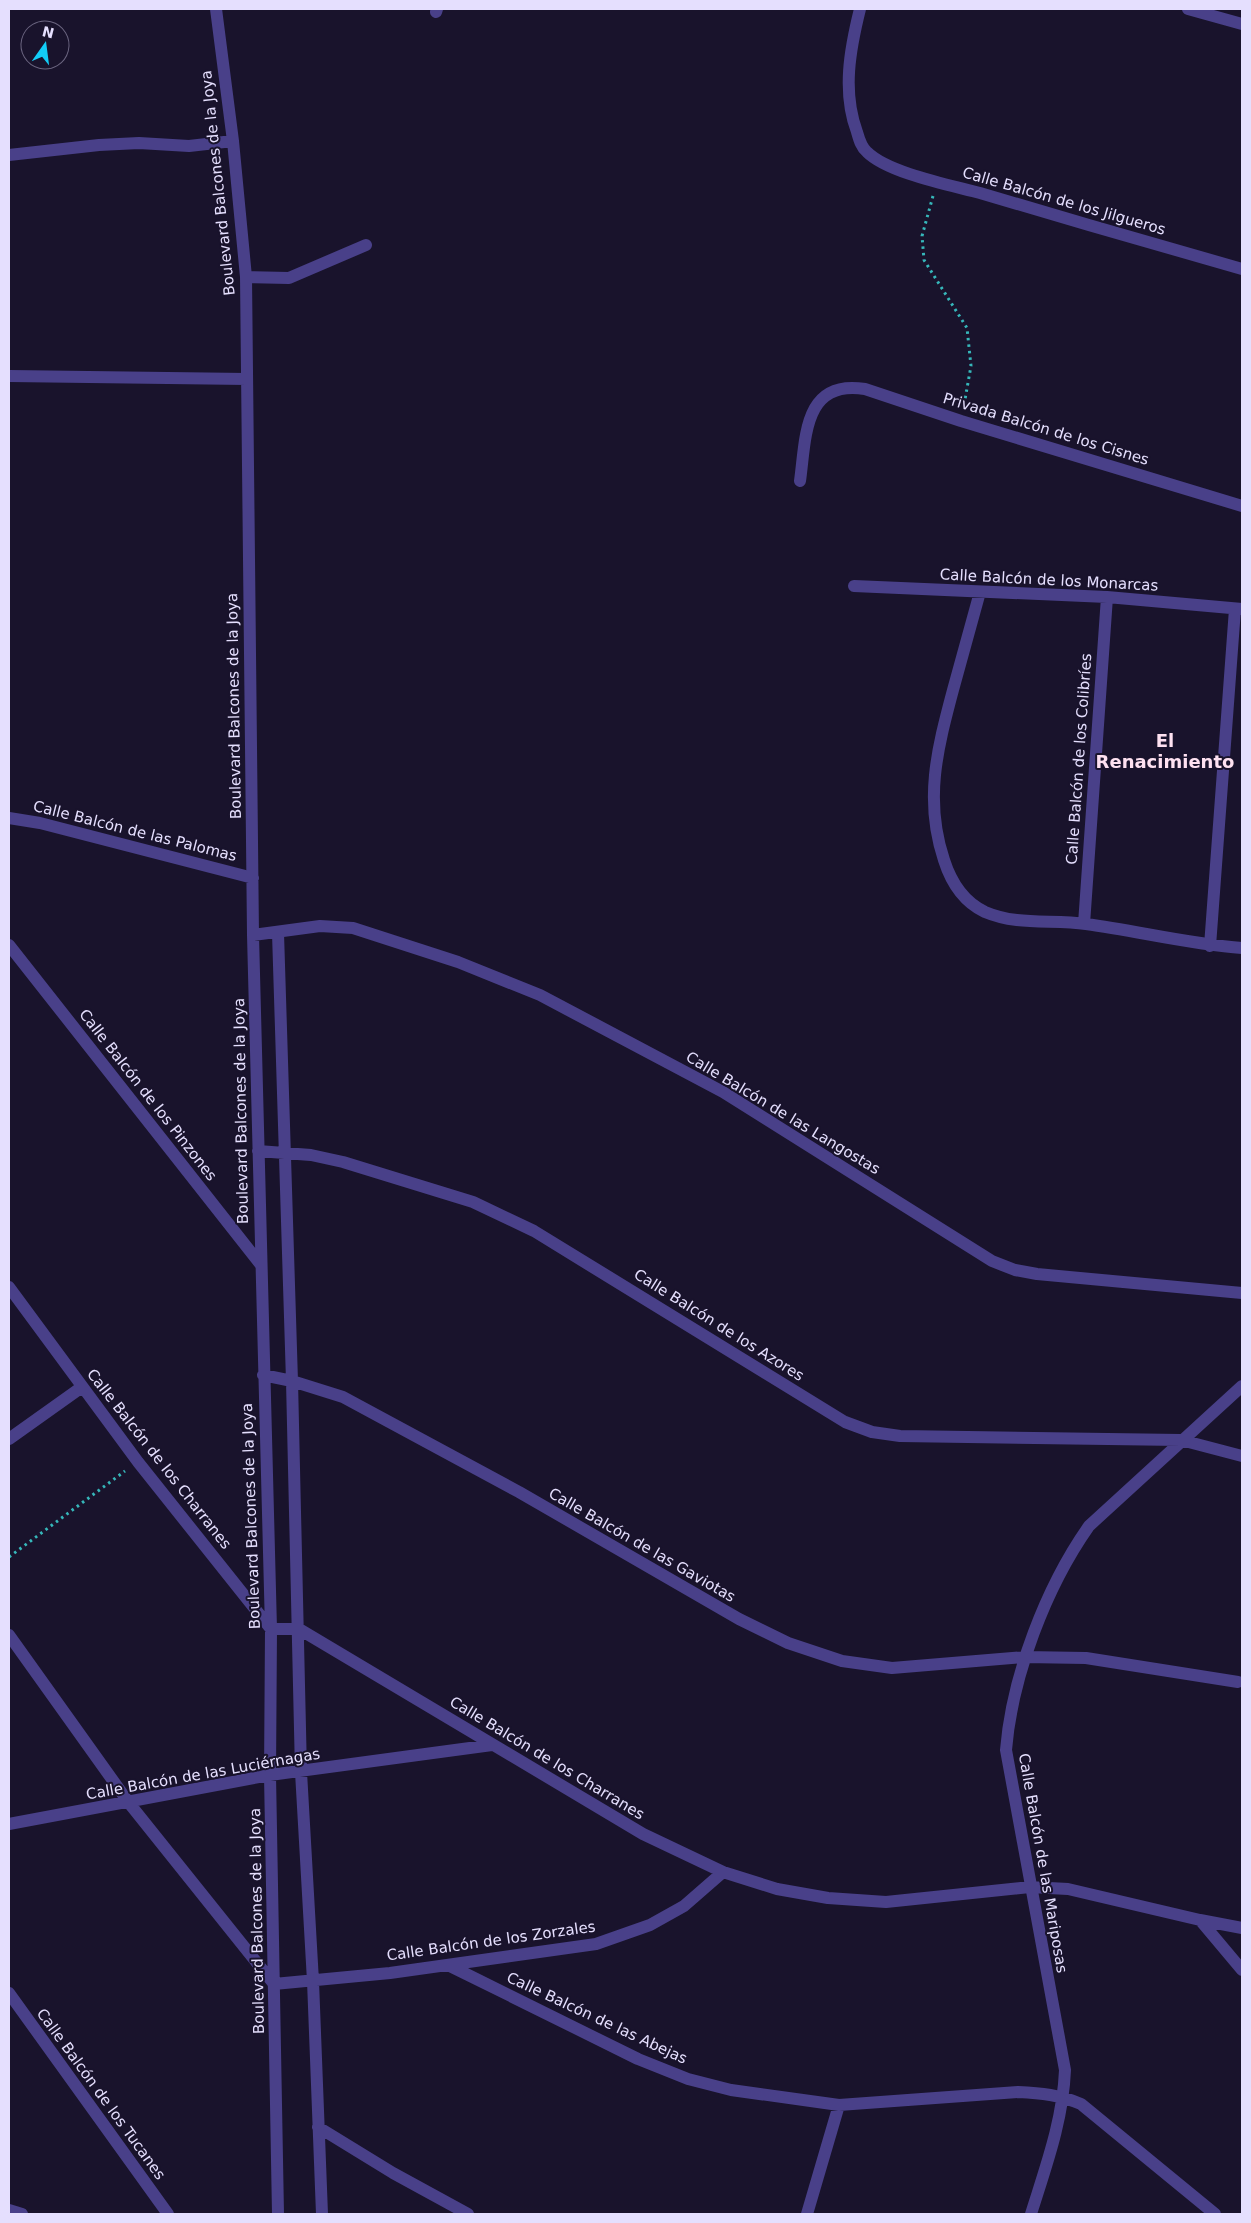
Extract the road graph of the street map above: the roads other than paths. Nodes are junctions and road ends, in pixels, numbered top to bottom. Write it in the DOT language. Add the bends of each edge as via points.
graph roads {
  1 [pos="216,9"];
  2 [pos="860,9"];
  3 [pos="1188,9"];
  4 [pos="1242,24"];
  5 [pos="233,141"];
  6 [pos="9,155"];
  7 [pos="366,245"];
  8 [pos="1242,270"];
  9 [pos="246,278"];
  10 [pos="9,376"];
  11 [pos="247,380"];
  12 [pos="800,481"];
  13 [pos="1242,506"];
  14 [pos="854,586"];
  15 [pos="980,592"];
  16 [pos="1107,597"];
  17 [pos="1239,609"];
  18 [pos="9,818"];
  19 [pos="253,878"];
  20 [pos="1084,924"];
  21 [pos="278,933"];
  22 [pos="253,935"];
  23 [pos="9,944"];
  24 [pos="1210,946"];
  25 [pos="1242,948"];
  26 [pos="258,1151"];
  27 [pos="286,1152"];
  28 [pos="261,1265"];
  29 [pos="9,1287"];
  30 [pos="1242,1293"];
  31 [pos="263,1375"];
  32 [pos="292,1381"];
  33 [pos="1242,1386"];
  34 [pos="82,1387"];
  35 [pos="9,1439"];
  36 [pos="1181,1440"];
  37 [pos="1242,1456"];
  38 [pos="270,1629"];
  39 [pos="299,1629"];
  40 [pos="9,1635"];
  41 [pos="1024,1657"];
  42 [pos="1238,1682"];
  43 [pos="492,1745"];
  44 [pos="301,1772"];
  45 [pos="270,1775"];
  46 [pos="129,1803"];
  47 [pos="9,1824"];
  48 [pos="723,1872"];
  49 [pos="1030,1887"];
  50 [pos="1200,1920"];
  51 [pos="1242,1928"];
  52 [pos="448,1965"];
  53 [pos="1242,1970"];
  54 [pos="313,1981"];
  55 [pos="274,1984"];
  56 [pos="9,1994"];
  57 [pos="1064,2096"];
  58 [pos="839,2106"];
  59 [pos="318,2127"];
  60 [pos="168,2214"];
  61 [pos="278,2214"];
  62 [pos="322,2214"];
  63 [pos="468,2214"];
  64 [pos="807,2214"];
  65 [pos="1031,2214"];
  66 [pos="1215,2214"];
  1 -- 5 [label="street, Boulevard Balcones de la Joya"];
  2 -- 8 [label="street, Calle Balcón de los Jilgueros" via="848,81 860,142 866,152 877,160 937,181"];
  3 -- 4 [label="street"];
  5 -- 6 [label="street" via="189,146 98,145"];
  5 -- 9 [label="street, Boulevard Balcones de la Joya"];
  7 -- 9 [label="street" via="289,278"];
  9 -- 11 [label="street, Boulevard Balcones de la Joya"];
  10 -- 11 [label="street"];
  11 -- 19 [label="street, Boulevard Balcones de la Joya"];
  12 -- 13 [label="street, Privada Balcón de los Cisnes" via="809,419 814,407 822,398 840,388 865,389"];
  14 -- 15 [label="street, Calle Balcón de los Monarcas"];
  15 -- 16 [label="street, Calle Balcón de los Monarcas"];
  15 -- 20 [label="street" via="938,748 934,815 939,845 955,887 985,912 1033,923"];
  16 -- 17 [label="street, Calle Balcón de los Monarcas"];
  16 -- 20 [label="street, Calle Balcón de los Colibríes"];
  17 -- 24 [label="street"];
  18 -- 19 [label="street, Calle Balcón de las Palomas" via="40,823"];
  19 -- 22 [label="street, Boulevard Balcones de la Joya"];
  20 -- 24 [label="street"];
  21 -- 22 [label="street, Calle Balcón de las Langostas"];
  21 -- 27 [label="street"];
  21 -- 30 [label="street, Calle Balcón de las Langostas" via="320,926 353,928 449,959 540,995 723,1092 992,1261 1015,1270"];
  22 -- 26 [label="street, Boulevard Balcones de la Joya"];
  23 -- 28 [label="street, Calle Balcón de los Pinzones"];
  24 -- 25 [label="street"];
  26 -- 27 [label="street, Calle Balcón de los Azores"];
  26 -- 28 [label="street, Boulevard Balcones de la Joya"];
  27 -- 32 [label="street"];
  27 -- 36 [label="street, Calle Balcón de los Azores" via="343,1162 473,1202 525,1227 845,1422 872,1432 900,1436"];
  28 -- 31 [label="street, Boulevard Balcones de la Joya"];
  29 -- 34 [label="street, Calle Balcón de los Charranes"];
  31 -- 32 [label="street, Calle Balcón de las Gaviotas"];
  31 -- 38 [label="street, Boulevard Balcones de la Joya"];
  32 -- 39 [label="street"];
  32 -- 41 [label="street, Calle Balcón de las Gaviotas" via="343,1397 519,1492 739,1619 788,1643 842,1661 892,1668"];
  33 -- 36 [label="street, Calle Balcón de las Mariposas"];
  34 -- 35 [label="street"];
  34 -- 38 [label="street, Calle Balcón de los Charranes"];
  36 -- 37 [label="street, Calle Balcón de los Azores"];
  36 -- 41 [label="street, Calle Balcón de las Mariposas" via="1089,1526 1061,1573"];
  38 -- 39 [label="street"];
  38 -- 45 [label="street, Boulevard Balcones de la Joya"];
  39 -- 43 [label="street, Calle Balcón de los Charranes"];
  39 -- 44 [label="street"];
  40 -- 46 [label="street"];
  41 -- 42 [label="street, Calle Balcón de las Gaviotas" via="1086,1658"];
  41 -- 49 [label="street, Calle Balcón de las Mariposas" via="1009,1719 1006,1750"];
  43 -- 44 [label="street, Calle Balcón de las Luciérnagas"];
  43 -- 48 [label="street, Calle Balcón de los Charranes" via="643,1834"];
  44 -- 45 [label="street, Calle Balcón de las Luciérnagas"];
  44 -- 54 [label="street"];
  45 -- 46 [label="street, Calle Balcón de las Luciérnagas"];
  45 -- 55 [label="street, Boulevard Balcones de la Joya"];
  46 -- 47 [label="street, Calle Balcón de las Luciérnagas"];
  46 -- 55 [label="street"];
  48 -- 49 [label="street, Calle Balcón de los Charranes" via="776,1889 828,1898 886,1902"];
  48 -- 52 [label="street, Calle Balcón de los Zorzales" via="675,1911 650,1925 596,1944"];
  49 -- 50 [label="street, Calle Balcón de los Charranes" via="1068,1888"];
  49 -- 57 [label="street, Calle Balcón de las Mariposas" via="1065,2070"];
  50 -- 51 [label="street, Calle Balcón de los Charranes"];
  50 -- 53 [label="street"];
  52 -- 54 [label="street, Calle Balcón de los Zorzales"];
  52 -- 58 [label="street, Calle Balcón de las Abejas" via="638,2059 688,2080 731,2090"];
  54 -- 55 [label="street, Calle Balcón de los Zorzales"];
  54 -- 59 [label="street"];
  55 -- 61 [label="street, Boulevard Balcones de la Joya"];
  56 -- 60 [label="street, Calle Balcón de los Tucanes"];
  57 -- 58 [label="street, Calle Balcón de las Abejas" via="1018,2092"];
  57 -- 65 [label="street, Calle Balcón de las Mariposas" via="1059,2124"];
  57 -- 66 [label="street" via="1081,2104"];
  58 -- 64 [label="street"];
  59 -- 62 [label="street"];
  59 -- 63 [label="street" via="392,2173"];
}
